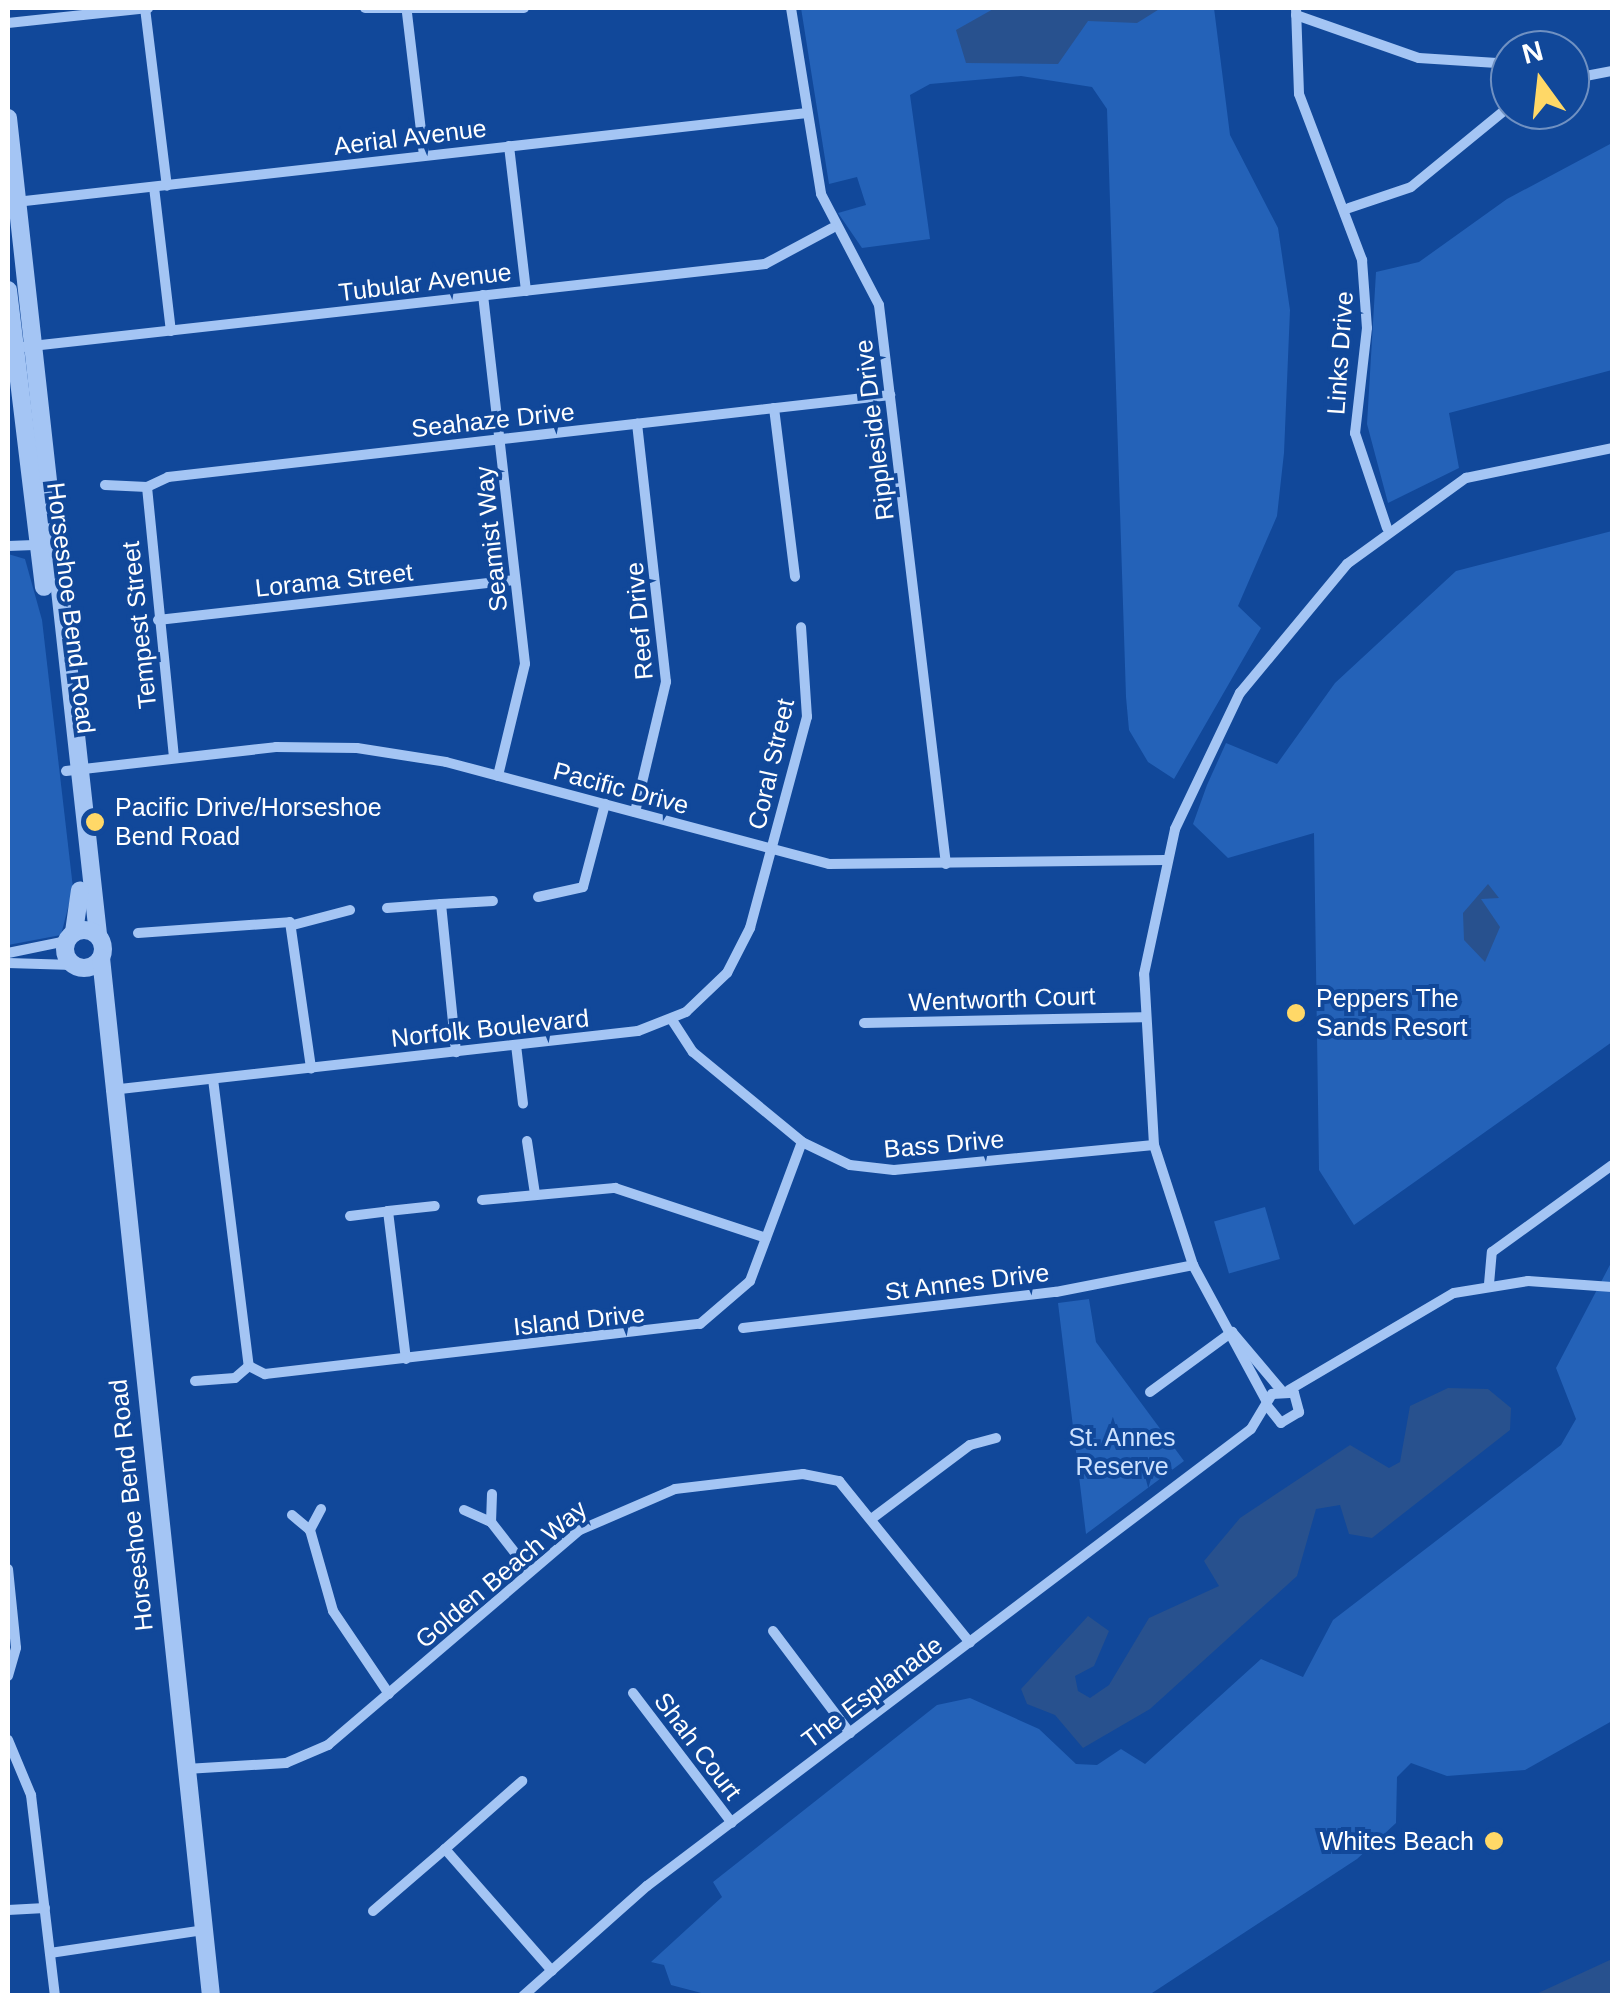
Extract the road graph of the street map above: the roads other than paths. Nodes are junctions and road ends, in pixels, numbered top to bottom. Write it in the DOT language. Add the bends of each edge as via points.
graph roads {
  1 [pos="147,8"];
  2 [pos="365,8"];
  3 [pos="524,8"];
  4 [pos="791,8"];
  5 [pos="1296,11"];
  6 [pos="407,13"];
  7 [pos="8,24"];
  8 [pos="1490,63"];
  9 [pos="808,113"];
  10 [pos="8,118"];
  11 [pos="1490,122"];
  12 [pos="508,146"];
  13 [pos="424,155"];
  14 [pos="167,186"];
  15 [pos="154,188"];
  16 [pos="16,202"];
  17 [pos="1349,208"];
  18 [pos="832,228"];
  19 [pos="526,291"];
  20 [pos="8,294"];
  21 [pos="483,296"];
  22 [pos="171,331"];
  23 [pos="24,348"];
  24 [pos="890,395"];
  25 [pos="774,408"];
  26 [pos="638,424"];
  27 [pos="500,438"];
  28 [pos="1612,448"];
  29 [pos="105,485"];
  30 [pos="148,487"];
  31 [pos="1388,528"];
  32 [pos="43,545"];
  33 [pos="8,546"];
  34 [pos="796,577"];
  35 [pos="515,580"];
  36 [pos="158,620"];
  37 [pos="801,627"];
  38 [pos="174,758"];
  39 [pos="71,771"];
  40 [pos="498,776"];
  41 [pos="605,804"];
  42 [pos="635,812"];
  43 [pos="772,850"];
  44 [pos="1165,860"];
  45 [pos="946,864"];
  46 [pos="538,897"];
  47 [pos="494,901"];
  48 [pos="441,904"];
  49 [pos="386,908"];
  50 [pos="350,910"];
  51 [pos="293,925"];
  52 [pos="138,933"];
  53 [pos="98,935"];
  54 [pos="70,937"];
  55 [pos="8,952"];
  56 [pos="101,958"];
  57 [pos="8,962"];
  58 [pos="74,966"];
  59 [pos="100,1010"];
  60 [pos="1142,1017"];
  61 [pos="672,1020"];
  62 [pos="864,1024"];
  63 [pos="516,1045"];
  64 [pos="456,1052"];
  65 [pos="311,1068"];
  66 [pos="213,1079"];
  67 [pos="108,1090"];
  68 [pos="523,1104"];
  69 [pos="528,1140"];
  70 [pos="802,1142"];
  71 [pos="1154,1144"];
  72 [pos="1612,1165"];
  73 [pos="535,1194"];
  74 [pos="482,1200"];
  75 [pos="435,1206"];
  76 [pos="388,1211"];
  77 [pos="350,1216"];
  78 [pos="766,1238"];
  79 [pos="1193,1265"];
  80 [pos="1489,1284"];
  81 [pos="1612,1287"];
  82 [pos="743,1328"];
  83 [pos="1232,1332"];
  84 [pos="406,1359"];
  85 [pos="249,1366"];
  86 [pos="1321,1376"];
  87 [pos="195,1381"];
  88 [pos="1285,1390"];
  89 [pos="1150,1392"];
  90 [pos="1267,1404"];
  91 [pos="1300,1406"];
  92 [pos="1278,1422"];
  93 [pos="1252,1428"];
  94 [pos="996,1438"];
  95 [pos="492,1494"];
  96 [pos="320,1509"];
  97 [pos="464,1510"];
  98 [pos="292,1515"];
  99 [pos="874,1517"];
  100 [pos="490,1522"];
  101 [pos="310,1530"];
  102 [pos="8,1570"];
  103 [pos="530,1572"];
  104 [pos="773,1630"];
  105 [pos="970,1643"];
  106 [pos="8,1676"];
  107 [pos="633,1693"];
  108 [pos="390,1694"];
  109 [pos="850,1733"];
  110 [pos="8,1740"];
  111 [pos="186,1770"];
  112 [pos="522,1781"];
  113 [pos="732,1822"];
  114 [pos="445,1849"];
  115 [pos="45,1908"];
  116 [pos="8,1910"];
  117 [pos="373,1911"];
  118 [pos="203,1930"];
  119 [pos="50,1952"];
  120 [pos="552,1970"];
  121 [pos="54,1996"];
  122 [pos="211,1996"];
  123 [pos="523,1996"];
  1 -- 7 [label="street"];
  1 -- 14 [label="street"];
  2 -- 6 [label="street"];
  3 -- 6 [label="street"];
  4 -- 9 [label="street, Rippleside Drive"];
  5 -- 8 [label="street" via="1419,58"];
  5 -- 17 [label="street, Links Drive" via="1298,94"];
  6 -- 13 [label="street"];
  9 -- 12 [label="street, Aerial Avenue"];
  9 -- 18 [label="street, Rippleside Drive"];
  10 -- 16 [label="street, Horseshoe Bend Road"];
  11 -- 17 [label="street" via="1400,194"];
  12 -- 13 [label="street, Aerial Avenue"];
  12 -- 19 [label="street"];
  13 -- 14 [label="street, Aerial Avenue"];
  14 -- 15 [label="street, Aerial Avenue"];
  15 -- 16 [label="street, Aerial Avenue"];
  15 -- 22 [label="street"];
  16 -- 23 [label="street, Horseshoe Bend Road"];
  17 -- 31 [label="street, Links Drive" via="1367,306 1356,444"];
  18 -- 19 [label="street, Tubular Avenue" via="765,264"];
  18 -- 24 [label="street, Rippleside Drive" via="877,295"];
  19 -- 21 [label="street, Tubular Avenue"];
  20 -- 23 [label="street, Horseshoe Bend Road"];
  21 -- 22 [label="street, Tubular Avenue"];
  21 -- 27 [label="street, Seamist Way"];
  22 -- 23 [label="street, Tubular Avenue"];
  23 -- 32 [label="street, Horseshoe Bend Road"];
  24 -- 25 [label="street, Seahaze Drive"];
  24 -- 45 [label="street, Rippleside Drive"];
  25 -- 26 [label="street, Seahaze Drive"];
  25 -- 34 [label="street"];
  26 -- 27 [label="street, Seahaze Drive"];
  26 -- 42 [label="street, Reef Drive" via="666,682"];
  27 -- 30 [label="street, Seahaze Drive" via="168,477"];
  27 -- 35 [label="street, Seamist Way"];
  28 -- 31 [label="street" via="1466,478"];
  29 -- 30 [label="street, Seahaze Drive"];
  30 -- 36 [label="street, Tempest Street"];
  31 -- 44 [label="street" via="1302,610 1240,693"];
  32 -- 33 [label="street"];
  32 -- 39 [label="street, Horseshoe Bend Road"];
  35 -- 36 [label="street, Lorama Street"];
  35 -- 40 [label="street, Seamist Way" via="525,678"];
  36 -- 38 [label="street, Tempest Street"];
  37 -- 43 [label="street, Coral Street" via="809,702"];
  38 -- 39 [label="street, Pacific Drive"];
  38 -- 40 [label="street, Pacific Drive" via="358,748"];
  39 -- 53 [label="street, Horseshoe Bend Road"];
  39 -- 54 [label="street, Horseshoe Bend Road" via="80,881"];
  40 -- 41 [label="street, Pacific Drive"];
  41 -- 42 [label="street, Pacific Drive"];
  41 -- 46 [label="street" via="583,887"];
  42 -- 43 [label="street, Pacific Drive"];
  43 -- 45 [label="street, Pacific Drive" via="861,867"];
  43 -- 61 [label="street" via="738,959"];
  44 -- 45 [label="street, Pacific Drive" via="1052,854"];
  44 -- 60 [label="street"];
  47 -- 48 [label="street"];
  48 -- 49 [label="street"];
  48 -- 64 [label="street"];
  50 -- 51 [label="street"];
  51 -- 52 [label="street" via="278,917"];
  51 -- 65 [label="street"];
  53 -- 54 [label="street"];
  53 -- 56 [label="street, Horseshoe Bend Road"];
  54 -- 55 [label="street"];
  54 -- 58 [label="street, Horseshoe Bend Road"];
  56 -- 58 [label="street"];
  56 -- 59 [label="street, Horseshoe Bend Road"];
  57 -- 58 [label="street"];
  58 -- 59 [label="street, Horseshoe Bend Road"];
  59 -- 67 [label="street, Horseshoe Bend Road"];
  60 -- 62 [label="street, Wentworth Court"];
  60 -- 71 [label="street"];
  61 -- 63 [label="street, Norfolk Boulevard"];
  61 -- 70 [label="street, Bass Drive" via="693,1052"];
  63 -- 64 [label="street, Norfolk Boulevard"];
  63 -- 68 [label="street"];
  64 -- 65 [label="street, Norfolk Boulevard"];
  65 -- 66 [label="street, Norfolk Boulevard"];
  66 -- 67 [label="street, Norfolk Boulevard"];
  66 -- 85 [label="street"];
  67 -- 111 [label="street, Horseshoe Bend Road"];
  69 -- 73 [label="street"];
  70 -- 71 [label="street, Bass Drive" via="881,1170"];
  70 -- 78 [label="street, Island Drive"];
  71 -- 79 [label="street"];
  72 -- 80 [label="street" via="1492,1252"];
  73 -- 74 [label="street"];
  73 -- 78 [label="street" via="630,1190"];
  75 -- 76 [label="street"];
  76 -- 77 [label="street"];
  76 -- 84 [label="street"];
  78 -- 84 [label="street, Island Drive" via="743,1293 700,1324"];
  79 -- 82 [label="street, St Annes Drive" via="1056,1292"];
  79 -- 83 [label="street"];
  80 -- 81 [label="street, The Esplanade"];
  80 -- 86 [label="street, The Esplanade" via="1426,1304"];
  83 -- 88 [label="street"];
  83 -- 89 [label="street"];
  83 -- 90 [label="street"];
  84 -- 85 [label="street, Island Drive" via="266,1374"];
  85 -- 87 [label="street, Island Drive" via="235,1378"];
  86 -- 88 [label="street, The Esplanade"];
  86 -- 91 [label="street, The Esplanade"];
  88 -- 90 [label="street, The Esplanade"];
  88 -- 91 [label="street"];
  90 -- 92 [label="street"];
  90 -- 93 [label="street, The Esplanade"];
  91 -- 92 [label="street, The Esplanade" via="1293,1420"];
  92 -- 93 [label="street, The Esplanade"];
  93 -- 105 [label="street, The Esplanade"];
  94 -- 99 [label="street" via="970,1445"];
  95 -- 100 [label="street"];
  96 -- 101 [label="street"];
  97 -- 100 [label="street"];
  98 -- 101 [label="street"];
  99 -- 103 [label="street, Golden Beach Way" via="848,1487 817,1474 675,1488 594,1520"];
  99 -- 105 [label="street, Golden Beach Way"];
  100 -- 103 [label="street"];
  101 -- 108 [label="street" via="340,1628"];
  102 -- 106 [label="street" via="16,1648"];
  103 -- 108 [label="street, Golden Beach Way"];
  104 -- 109 [label="street"];
  105 -- 109 [label="street, The Esplanade"];
  107 -- 113 [label="street, Shah Court"];
  108 -- 111 [label="street, Golden Beach Way" via="299,1759"];
  109 -- 113 [label="street, The Esplanade"];
  110 -- 115 [label="street" via="27,1776"];
  111 -- 118 [label="street, Horseshoe Bend Road"];
  112 -- 114 [label="street"];
  113 -- 120 [label="street, The Esplanade"];
  114 -- 117 [label="street"];
  114 -- 120 [label="street"];
  115 -- 116 [label="street"];
  115 -- 119 [label="street"];
  118 -- 119 [label="street"];
  118 -- 122 [label="street, Horseshoe Bend Road"];
  119 -- 121 [label="street"];
  120 -- 123 [label="street, The Esplanade"];
}
